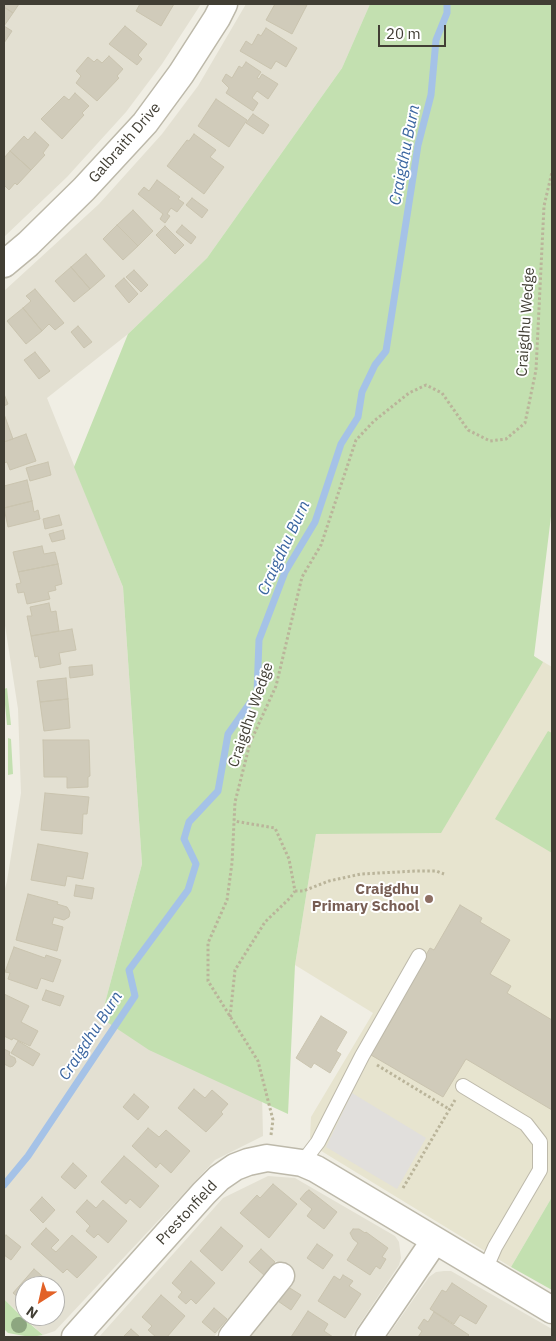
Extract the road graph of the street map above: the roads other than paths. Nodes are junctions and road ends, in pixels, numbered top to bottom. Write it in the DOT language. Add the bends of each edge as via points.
graph roads {
  1 [pos="224,4"];
  2 [pos="4,264"];
  3 [pos="419,956"];
  4 [pos="463,1086"];
  5 [pos="302,1163"];
  6 [pos="435,1240"];
  7 [pos="485,1270"];
  8 [pos="281,1276"];
  9 [pos="552,1310"];
  10 [pos="75,1337"];
  11 [pos="232,1337"];
  12 [pos="369,1337"];
  1 -- 2 [label="street, Galbraith Drive" via="181,74 144,123 84,189"];
  3 -- 5 [label="lane" via="318,1142"];
  4 -- 7 [label="lane" via="526,1124 540,1142 540,1170"];
  5 -- 6 [label="street, Prestonfield"];
  5 -- 10 [label="street, Prestonfield" via="267,1158 248,1162 235,1167 214,1183"];
  6 -- 7 [label="street, Prestonfield"];
  6 -- 12 [label="street"];
  7 -- 9 [label="street, Prestonfield"];
  8 -- 11 [label="street"];
}
